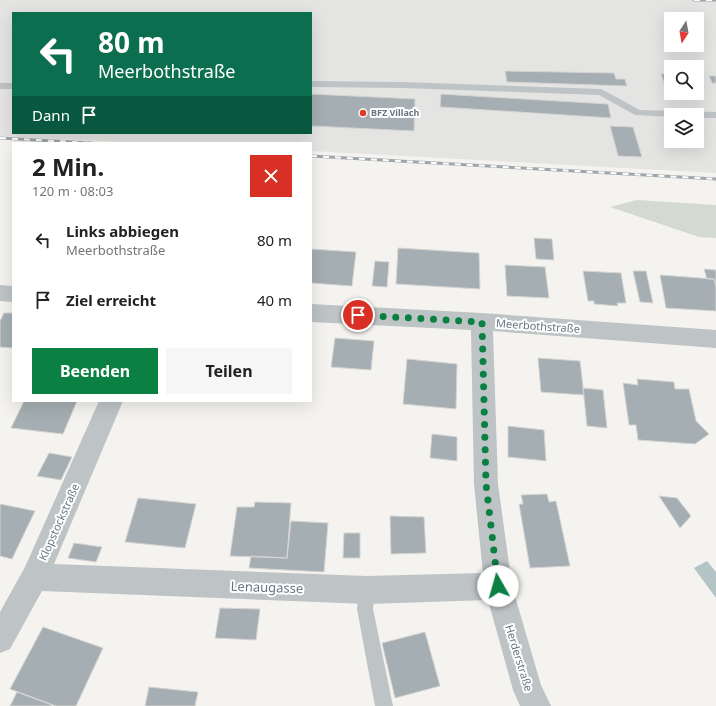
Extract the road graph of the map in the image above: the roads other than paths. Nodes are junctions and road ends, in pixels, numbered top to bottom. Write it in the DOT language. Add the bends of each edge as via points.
graph roads {
  1 [pos="312,84"];
  2 [pos="0,86"];
  3 [pos="12,86"];
  4 [pos="716,115"];
  5 [pos="0,294"];
  6 [pos="12,294"];
  7 [pos="312,313"];
  8 [pos="482,322"];
  9 [pos="716,339"];
  10 [pos="111,402"];
  11 [pos="35,577"];
  12 [pos="498,586"];
  13 [pos="366,590"];
  14 [pos="0,639"];
  15 [pos="384,706"];
  16 [pos="536,706"];
  1 -- 4 [label="lane" via="401,84 601,92 638,113"];
  2 -- 3 [label="lane"];
  5 -- 6 [label="street"];
  7 -- 8 [label="street, Meerbothstraße"];
  8 -- 9 [label="street, Meerbothstraße"];
  8 -- 12 [label="street, Herderstraße" via="486,484"];
  10 -- 11 [label="street, Klopstockstraße"];
  11 -- 13 [label="street, Lenaugasse"];
  11 -- 14 [label="street, Klopstockstraße"];
  12 -- 13 [label="street, Lenaugasse"];
  12 -- 16 [label="street, Herderstraße" via="528,690"];
  13 -- 15 [label="lane" via="366,609"];
}
